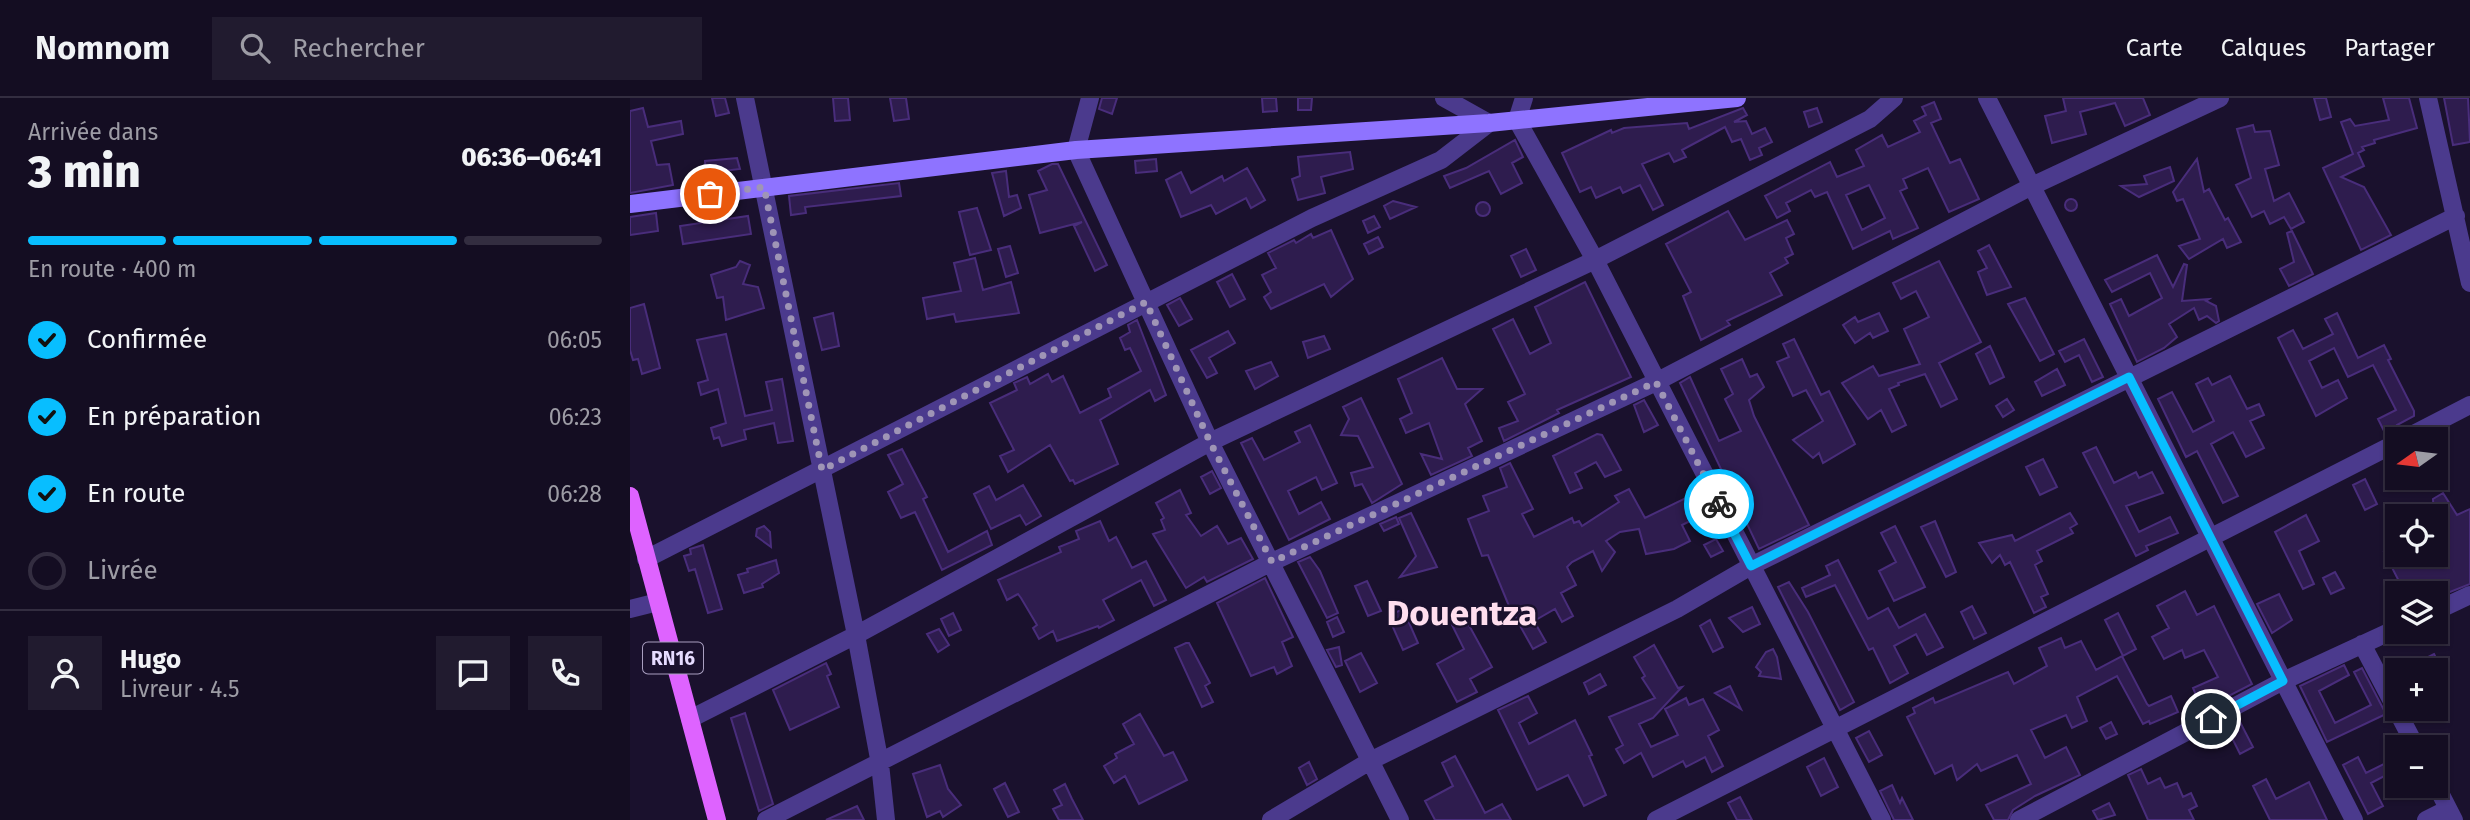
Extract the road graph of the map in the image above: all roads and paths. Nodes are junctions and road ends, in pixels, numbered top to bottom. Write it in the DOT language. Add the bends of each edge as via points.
graph roads {
  1 [pos="746,98"];
  2 [pos="1090,98"];
  3 [pos="1444,98"];
  4 [pos="1524,98"];
  5 [pos="1737,98"];
  6 [pos="1894,98"];
  7 [pos="1987,98"];
  8 [pos="2220,98"];
  9 [pos="2428,98"];
  10 [pos="1517,120"];
  11 [pos="1489,123"];
  12 [pos="1076,150"];
  13 [pos="2032,186"];
  14 [pos="764,187"];
  15 [pos="630,204"];
  16 [pos="2456,216"];
  17 [pos="1595,260"];
  18 [pos="2470,283"];
  19 [pos="1146,302"];
  20 [pos="2129,377"];
  21 [pos="1656,382"];
  22 [pos="2470,405"];
  23 [pos="2427,427"];
  24 [pos="1210,442"];
  25 [pos="2385,449"];
  26 [pos="822,470"];
  27 [pos="630,496"];
  28 [pos="2211,538"];
  29 [pos="646,559"];
  30 [pos="1272,562"];
  31 [pos="1751,566"];
  32 [pos="2470,596"];
  33 [pos="657,602"];
  34 [pos="2448,606"];
  35 [pos="630,609"];
  36 [pos="2385,634"];
  37 [pos="856,635"];
  38 [pos="2362,644"];
  39 [pos="2283,681"];
  40 [pos="690,719"];
  41 [pos="1835,728"];
  42 [pos="2410,735"];
  43 [pos="1370,761"];
  44 [pos="880,764"];
  45 [pos="2443,798"];
  46 [pos="2451,814"];
  47 [pos="717,820"];
  48 [pos="766,820"];
  49 [pos="886,820"];
  50 [pos="1271,820"];
  51 [pos="1400,820"];
  52 [pos="1656,820"];
  53 [pos="1882,820"];
  54 [pos="2020,820"];
  55 [pos="2354,820"];
  56 [pos="2426,820"];
  1 -- 14 [label="street"];
  2 -- 12 [label="street"];
  3 -- 11 [label="street"];
  4 -- 10 [label="street"];
  5 -- 10 [label="main road"];
  6 -- 17 [label="street" via="1870,120"];
  7 -- 13 [label="street"];
  8 -- 13 [label="street"];
  9 -- 16 [label="street"];
  10 -- 11 [label="main road"];
  10 -- 17 [label="street"];
  11 -- 12 [label="main road"];
  11 -- 19 [label="street" via="1441,160 1312,218"];
  12 -- 14 [label="main road"];
  12 -- 19 [label="street"];
  13 -- 20 [label="street"];
  13 -- 21 [label="street"];
  14 -- 15 [label="main road"];
  14 -- 26 [label="street"];
  16 -- 18 [label="street"];
  16 -- 20 [label="street"];
  17 -- 21 [label="street"];
  17 -- 24 [label="street"];
  19 -- 24 [label="street"];
  19 -- 26 [label="street"];
  20 -- 28 [label="street"];
  20 -- 31 [label="street"];
  21 -- 30 [label="street"];
  21 -- 31 [label="street"];
  22 -- 23 [label="street"];
  24 -- 30 [label="street"];
  24 -- 37 [label="street"];
  25 -- 28 [label="street"];
  26 -- 29 [label="street"];
  26 -- 37 [label="street"];
  27 -- 29 [label="main road, RN16"];
  28 -- 39 [label="street"];
  28 -- 41 [label="street"];
  29 -- 33 [label="main road, RN16"];
  30 -- 43 [label="street"];
  30 -- 44 [label="street"];
  31 -- 41 [label="street"];
  31 -- 43 [label="street" via="1677,609"];
  32 -- 34 [label="street"];
  33 -- 35 [label="street"];
  33 -- 40 [label="main road, RN16"];
  36 -- 38 [label="street"];
  37 -- 40 [label="street"];
  37 -- 44 [label="street"];
  38 -- 39 [label="street"];
  38 -- 42 [label="street"];
  39 -- 54 [label="street"];
  39 -- 55 [label="street"];
  40 -- 47 [label="main road, RN16"];
  41 -- 52 [label="street"];
  41 -- 53 [label="street"];
  43 -- 50 [label="street"];
  43 -- 51 [label="street"];
  44 -- 48 [label="street"];
  44 -- 49 [label="street"];
  45 -- 46 [label="street"];
  46 -- 56 [label="street"];
}
